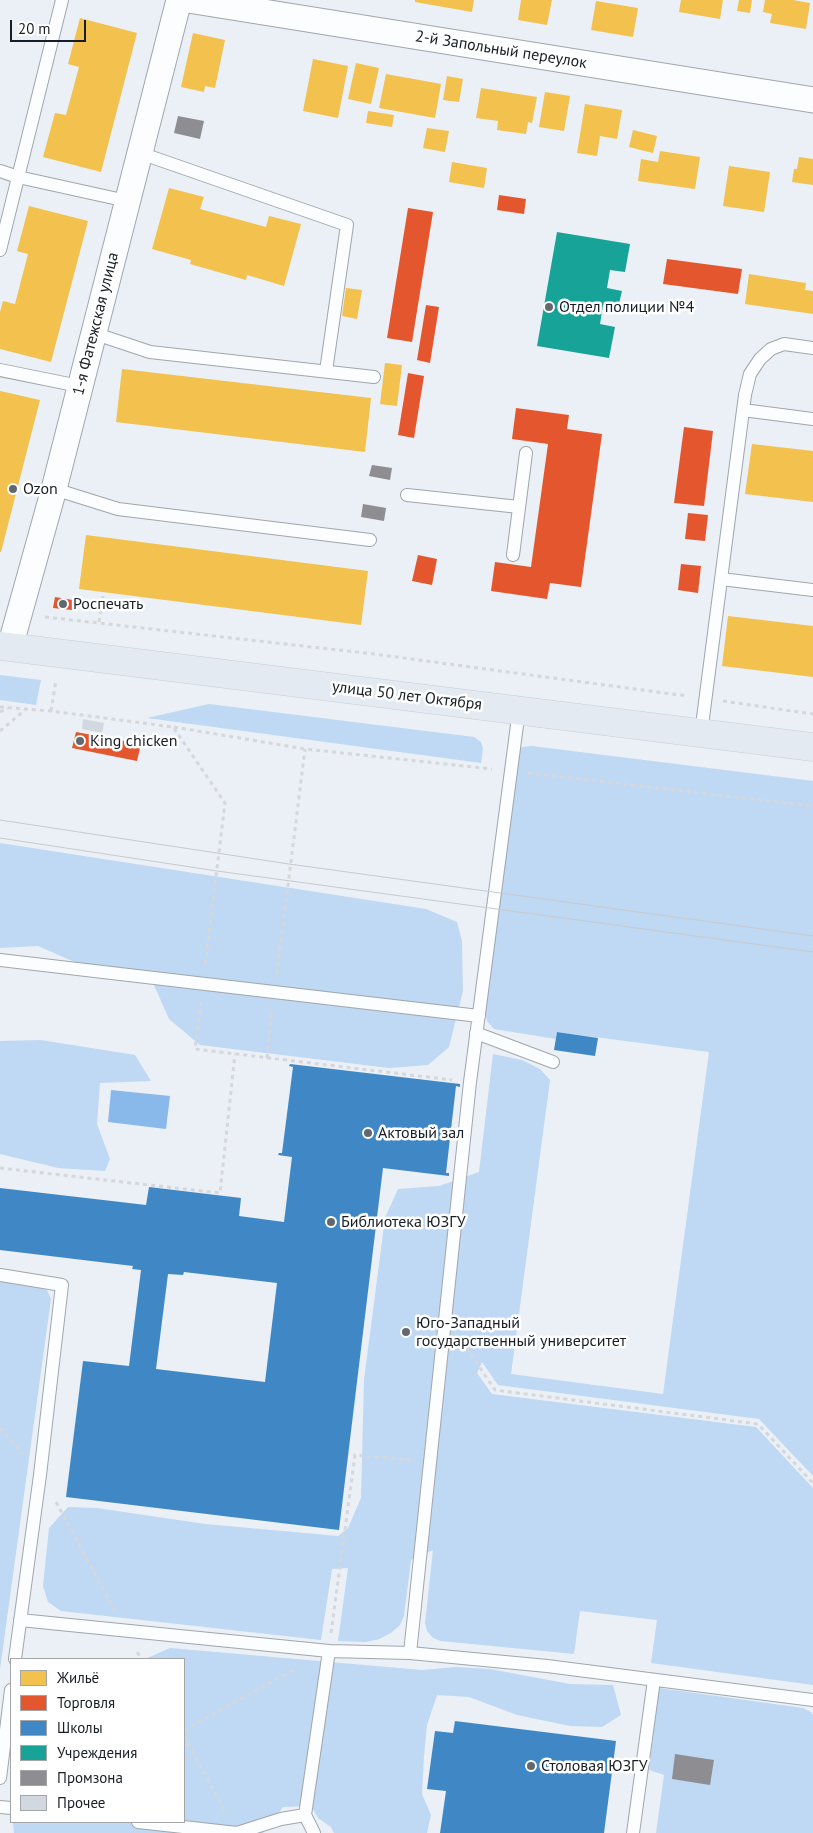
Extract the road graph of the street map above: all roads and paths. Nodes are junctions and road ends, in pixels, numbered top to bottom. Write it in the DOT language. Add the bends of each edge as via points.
graph roads {
  1 [pos="62,0"];
  2 [pos="179,0"];
  3 [pos="188,0"];
  4 [pos="813,100"];
  5 [pos="140,153"];
  6 [pos="0,171"];
  7 [pos="18,177"];
  8 [pos="127,201"];
  9 [pos="0,250"];
  10 [pos="93,333"];
  11 [pos="813,348"];
  12 [pos="0,370"];
  13 [pos="326,371"];
  14 [pos="374,377"];
  15 [pos="79,386"];
  16 [pos="743,410"];
  17 [pos="813,419"];
  18 [pos="526,453"];
  19 [pos="54,489"];
  20 [pos="407,495"];
  21 [pos="519,507"];
  22 [pos="370,540"];
  23 [pos="513,555"];
  24 [pos="722,579"];
  25 [pos="813,590"];
  26 [pos="103,596"];
  27 [pos="19,614"];
  28 [pos="99,622"];
  29 [pos="5,646"];
  30 [pos="705,699"];
  31 [pos="0,707"];
  32 [pos="9,708"];
  33 [pos="26,710"];
  34 [pos="519,710"];
  35 [pos="0,712"];
  36 [pos="813,714"];
  37 [pos="0,731"];
  38 [pos="701,733"];
  39 [pos="813,747"];
  40 [pos="305,749"];
  41 [pos="0,960"];
  42 [pos="203,984"];
  43 [pos="274,992"];
  44 [pos="478,1016"];
  45 [pos="476,1033"];
  46 [pos="235,1054"];
  47 [pos="267,1058"];
  48 [pos="553,1062"];
  49 [pos="470,1082"];
  50 [pos="0,1168"];
  51 [pos="0,1275"];
  52 [pos="446,1316"];
  53 [pos="0,1428"];
  54 [pos="430,1461"];
  55 [pos="40,1474"];
  56 [pos="813,1482"];
  57 [pos="20,1620"];
  58 [pos="126,1630"];
  59 [pos="329,1650"];
  60 [pos="410,1653"];
  61 [pos="15,1658"];
  62 [pos="141,1658"];
  63 [pos="654,1680"];
  64 [pos="10,1698"];
  65 [pos="813,1700"];
  66 [pos="185,1729"];
  67 [pos="185,1738"];
  68 [pos="0,1778"];
  69 [pos="305,1815"];
  70 [pos="147,1823"];
  71 [pos="237,1833"];
  72 [pos="314,1833"];
  73 [pos="633,1833"];
  1 -- 7 [label="lane"];
  2 -- 5 [label="street, 1-я Фатежская улица"];
  3 -- 4 [label="street, 2-й Запольный переулок"];
  5 -- 8 [label="street, 1-я Фатежская улица"];
  5 -- 13 [label="lane" via="346,225"];
  6 -- 7 [label="lane"];
  7 -- 8 [label="lane"];
  7 -- 9 [label="lane"];
  8 -- 10 [label="street, 1-я Фатежская улица"];
  10 -- 13 [label="lane" via="150,352"];
  10 -- 15 [label="street, 1-я Фатежская улица"];
  11 -- 16 [label="lane" via="784,344 771,349 750,374"];
  12 -- 15 [label="lane"];
  13 -- 14 [label="lane"];
  15 -- 19 [label="street, 1-я Фатежская улица"];
  16 -- 17 [label="lane"];
  16 -- 24 [label="lane"];
  18 -- 21 [label="lane"];
  19 -- 22 [label="lane" via="118,509"];
  19 -- 27 [label="street, 1-я Фатежская улица"];
  20 -- 21 [label="lane"];
  21 -- 23 [label="lane"];
  24 -- 25 [label="lane"];
  24 -- 30 [label="lane"];
  26 -- 28 [label="path"];
  27 -- 28 [label="path"];
  27 -- 29 [label="street, 1-я Фатежская улица"];
  28 -- 30 [label="path" via="374,654"];
  29 -- 34 [label="main road, улица 50 лет Октября"];
  30 -- 36 [label="path"];
  30 -- 38 [label="lane"];
  31 -- 32 [label="path"];
  32 -- 33 [label="path"];
  32 -- 35 [label="path"];
  33 -- 37 [label="path"];
  33 -- 42 [label="path" via="173,726 225,803"];
  34 -- 38 [label="main road, улица 50 лет Октября"];
  34 -- 44 [label="lane"];
  38 -- 39 [label="main road, улица 50 лет Октября"];
  40 -- 43 [label="path"];
  41 -- 42 [label="lane"];
  42 -- 43 [label="lane"];
  42 -- 46 [label="path" via="195,1049"];
  43 -- 44 [label="lane"];
  43 -- 47 [label="path"];
  44 -- 45 [label="lane"];
  45 -- 48 [label="lane"];
  45 -- 49 [label="lane"];
  46 -- 47 [label="path"];
  46 -- 50 [label="path" via="220,1193"];
  47 -- 49 [label="path"];
  49 -- 52 [label="lane"];
  51 -- 55 [label="lane" via="62,1285"];
  52 -- 54 [label="lane"];
  52 -- 56 [label="path" via="495,1390 758,1424"];
  53 -- 55 [label="path"];
  54 -- 59 [label="path" via="356,1455"];
  54 -- 60 [label="lane"];
  55 -- 57 [label="lane"];
  55 -- 58 [label="path"];
  57 -- 58 [label="lane"];
  57 -- 61 [label="lane"];
  58 -- 59 [label="lane"];
  58 -- 62 [label="path"];
  59 -- 60 [label="lane"];
  59 -- 66 [label="path"];
  59 -- 69 [label="lane"];
  60 -- 63 [label="lane"];
  63 -- 65 [label="lane"];
  63 -- 73 [label="lane"];
  64 -- 68 [label="lane"];
  67 -- 71 [label="path"];
  69 -- 71 [label="lane"];
  69 -- 72 [label="lane"];
  70 -- 71 [label="lane"];
}
